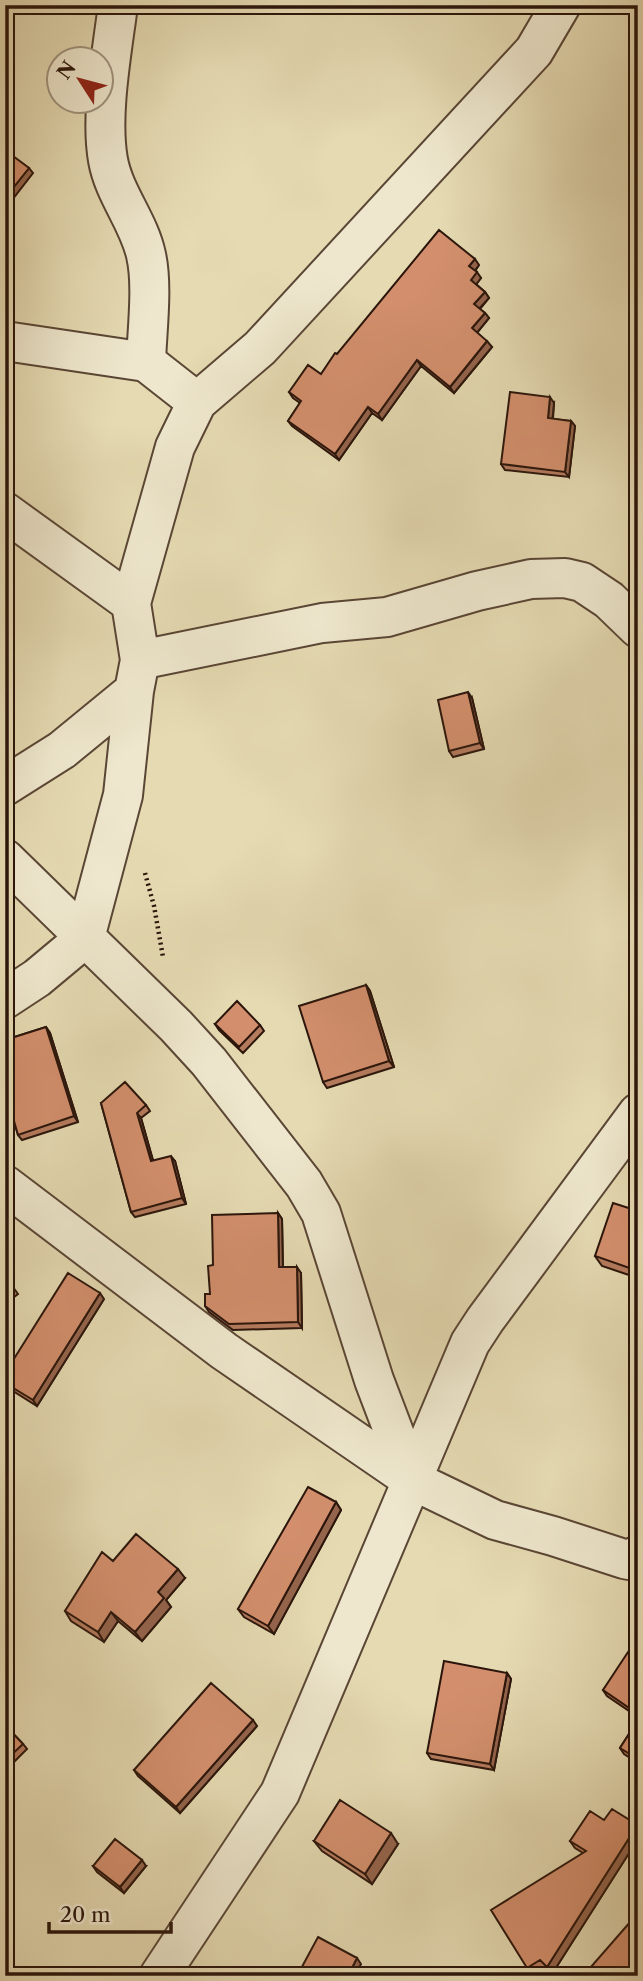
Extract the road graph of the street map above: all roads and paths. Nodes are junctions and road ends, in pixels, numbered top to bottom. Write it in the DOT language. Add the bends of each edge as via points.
graph roads {
  1 [pos="118,5"];
  2 [pos="561,5"];
  3 [pos="5,341"];
  4 [pos="146,362"];
  5 [pos="197,402"];
  6 [pos="5,512"];
  7 [pos="131,603"];
  8 [pos="638,628"];
  9 [pos="137,676"];
  10 [pos="5,786"];
  11 [pos="5,859"];
  12 [pos="144,869"];
  13 [pos="85,938"];
  14 [pos="163,959"];
  15 [pos="5,999"];
  16 [pos="638,1113"];
  17 [pos="5,1185"];
  18 [pos="412,1480"];
  19 [pos="638,1555"];
  20 [pos="159,1976"];
  1 -- 4 [label="street" via="106,115 107,150 111,173 147,255"];
  2 -- 5 [label="street" via="534,51 260,348"];
  3 -- 4 [label="street"];
  4 -- 5 [label="street"];
  5 -- 7 [label="street" via="176,447"];
  6 -- 7 [label="street"];
  7 -- 9 [label="street"];
  8 -- 9 [label="street" via="582,582 531,579 387,617 322,623"];
  9 -- 10 [label="street" via="62,750"];
  9 -- 13 [label="street" via="124,795"];
  11 -- 13 [label="street"];
  12 -- 14 [label="path"];
  13 -- 15 [label="street"];
  13 -- 18 [label="street" via="209,1062 304,1184 333,1247 374,1380"];
  16 -- 18 [label="street" via="470,1343"];
  17 -- 18 [label="street" via="223,1352"];
  18 -- 19 [label="street" via="495,1520 624,1559"];
  18 -- 20 [label="street" via="280,1793"];
}
